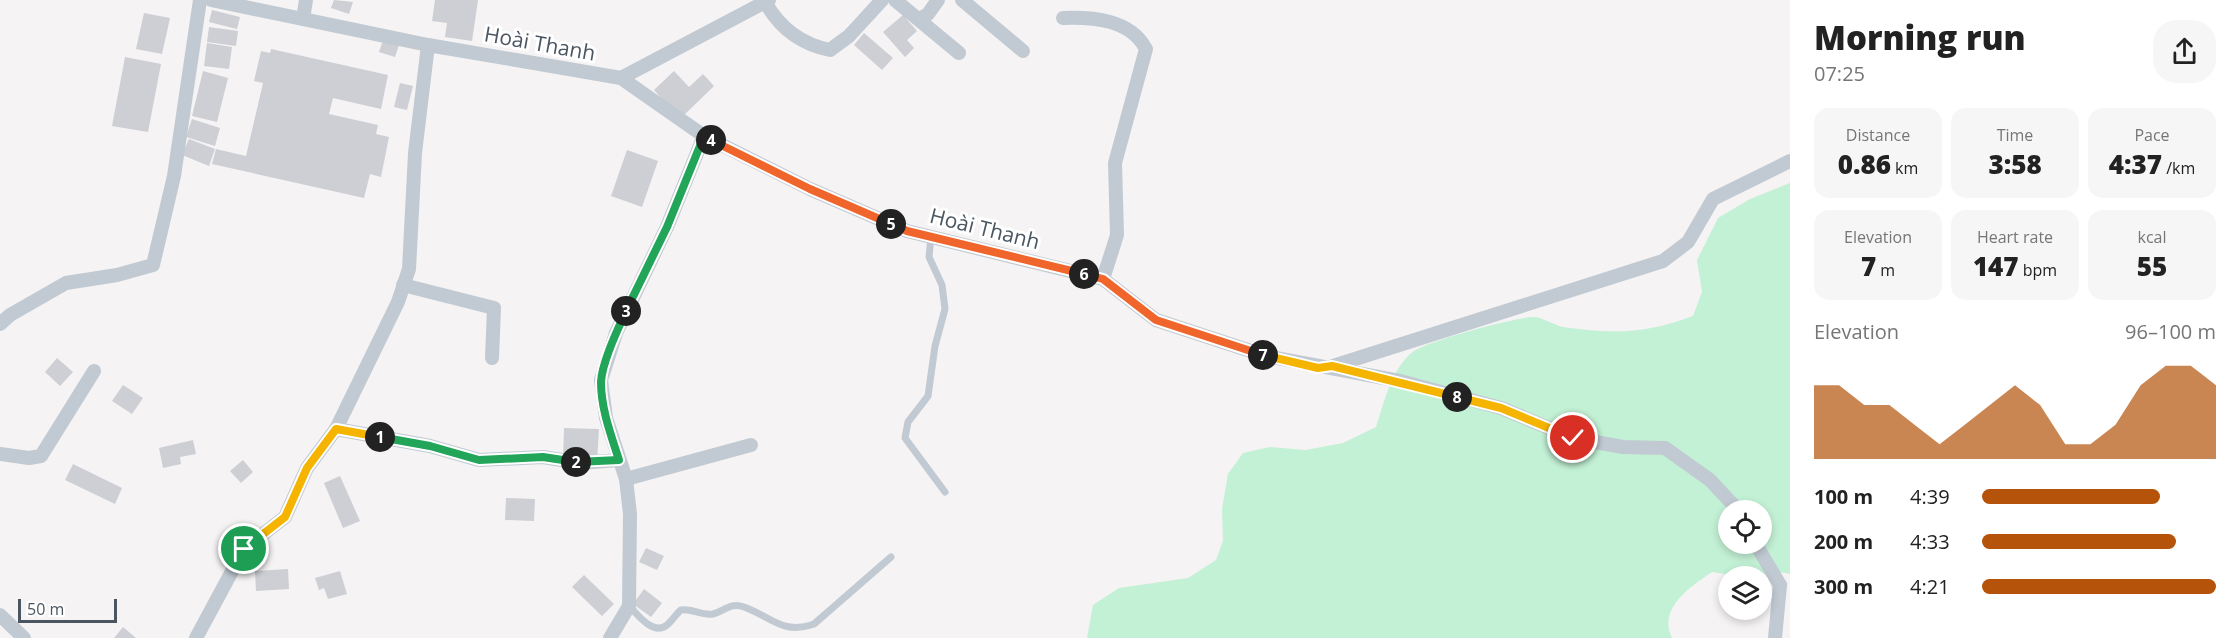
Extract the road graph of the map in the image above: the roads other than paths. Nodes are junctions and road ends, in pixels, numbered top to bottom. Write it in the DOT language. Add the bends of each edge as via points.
graph roads {
  1 [pos="200,0"];
  2 [pos="211,0"];
  3 [pos="306,0"];
  4 [pos="882,0"];
  5 [pos="895,0"];
  6 [pos="938,0"];
  7 [pos="962,0"];
  8 [pos="766,1"];
  9 [pos="1063,18"];
  10 [pos="303,19"];
  11 [pos="920,19"];
  12 [pos="428,45"];
  13 [pos="1023,51"];
  14 [pos="959,53"];
  15 [pos="621,78"];
  16 [pos="704,136"];
  17 [pos="1790,161"];
  18 [pos="930,237"];
  19 [pos="1103,279"];
  20 [pos="403,285"];
  21 [pos="0,324"];
  22 [pos="492,358"];
  23 [pos="1332,366"];
  24 [pos="94,371"];
  25 [pos="336,429"];
  26 [pos="751,445"];
  27 [pos="0,454"];
  28 [pos="619,460"];
  29 [pos="626,479"];
  30 [pos="945,492"];
  31 [pos="1729,500"];
  32 [pos="1763,554"];
  33 [pos="891,557"];
  34 [pos="1785,586"];
  35 [pos="629,606"];
  36 [pos="0,615"];
  37 [pos="199,637"];
  38 [pos="24,638"];
  39 [pos="610,638"];
  40 [pos="1775,638"];
  1 -- 21 [label="street" via="174,176 153,265 66,283"];
  2 -- 10 [label="street, Hoài Thanh"];
  3 -- 10 [label="street"];
  4 -- 8 [label="street" via="849,36 830,50 809,46 788,33"];
  5 -- 11 [label="street"];
  6 -- 11 [label="street"];
  7 -- 13 [label="street"];
  8 -- 15 [label="street"];
  9 -- 19 [label="street" via="1101,17 1133,33 1146,49 1115,163 1117,235"];
  10 -- 12 [label="street, Hoài Thanh"];
  11 -- 14 [label="street"];
  12 -- 15 [label="street, Hoài Thanh"];
  12 -- 20 [label="street" via="415,153 409,269"];
  15 -- 16 [label="street, Hoài Thanh"];
  16 -- 18 [label="street, Hoài Thanh" via="810,189"];
  16 -- 28 [label="street" via="667,227 616,333 601,380 606,418"];
  17 -- 23 [label="street" via="1713,199 1688,242 1663,261"];
  18 -- 19 [label="street, Hoài Thanh"];
  18 -- 30 [label="lane" via="929,257 942,285 945,309 928,396 908,422 905,438"];
  19 -- 23 [label="street, Hoài Thanh" via="1156,320 1266,356 1318,368"];
  20 -- 22 [label="street" via="494,308"];
  20 -- 25 [label="street"];
  23 -- 31 [label="street, Hoài Thanh" via="1501,408 1573,438 1623,447 1665,448 1710,480"];
  24 -- 27 [label="street" via="41,456"];
  25 -- 28 [label="street" via="430,446 479,460"];
  25 -- 37 [label="street" via="307,468 285,517 244,549"];
  26 -- 29 [label="street"];
  28 -- 29 [label="street"];
  29 -- 35 [label="street" via="630,514"];
  32 -- 34 [label="street"];
  33 -- 35 [label="lane" via="814,624 799,629 785,627 743,606 730,605 714,614 681,610 666,626 655,627 646,624"];
  34 -- 40 [label="street"];
  35 -- 39 [label="street"];
  36 -- 38 [label="street"];
}
